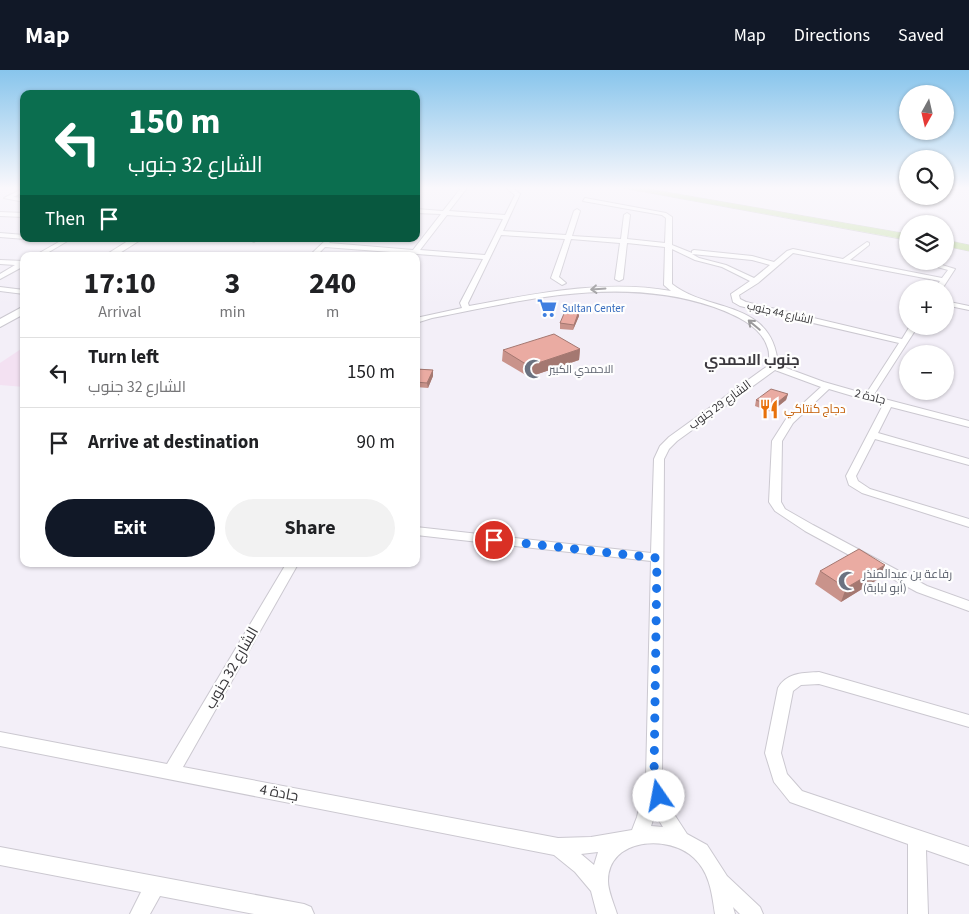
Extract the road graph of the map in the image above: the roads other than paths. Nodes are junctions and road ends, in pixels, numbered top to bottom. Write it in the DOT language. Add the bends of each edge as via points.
graph roads {
  1 [pos="434,227"];
  2 [pos="501,227"];
  3 [pos="571,227"];
  4 [pos="625,227"];
  5 [pos="669,227"];
  6 [pos="853,227"];
  7 [pos="881,227"];
  8 [pos="899,230"];
  9 [pos="498,233"];
  10 [pos="0,235"];
  11 [pos="899,235"];
  12 [pos="20,237"];
  13 [pos="568,237"];
  14 [pos="623,240"];
  15 [pos="954,240"];
  16 [pos="62,242"];
  17 [pos="132,242"];
  18 [pos="327,242"];
  19 [pos="969,243"];
  20 [pos="867,244"];
  21 [pos="324,245"];
  22 [pos="954,245"];
  23 [pos="669,246"];
  24 [pos="969,248"];
  25 [pos="682,251"];
  26 [pos="44,252"];
  27 [pos="116,252"];
  28 [pos="316,252"];
  29 [pos="376,252"];
  30 [pos="415,252"];
  31 [pos="420,252"];
  32 [pos="486,257"];
  33 [pos="846,260"];
  34 [pos="0,262"];
  35 [pos="20,264"];
  36 [pos="775,264"];
  37 [pos="20,266"];
  38 [pos="950,270"];
  39 [pos="0,277"];
  40 [pos="619,279"];
  41 [pos="943,280"];
  42 [pos="755,281"];
  43 [pos="562,283"];
  44 [pos="668,284"];
  45 [pos="0,289"];
  46 [pos="649,289"];
  47 [pos="20,292"];
  48 [pos="680,294"];
  49 [pos="468,297"];
  50 [pos="954,305"];
  51 [pos="479,308"];
  52 [pos="969,308"];
  53 [pos="466,310"];
  54 [pos="20,312"];
  55 [pos="420,320"];
  56 [pos="0,324"];
  57 [pos="908,335"];
  58 [pos="904,342"];
  59 [pos="774,366"];
  60 [pos="764,374"];
  61 [pos="801,378"];
  62 [pos="826,386"];
  63 [pos="869,396"];
  64 [pos="889,402"];
  65 [pos="969,424"];
  66 [pos="873,435"];
  67 [pos="969,462"];
  68 [pos="969,522"];
  69 [pos="420,531"];
  70 [pos="657,558"];
  71 [pos="290,567"];
  72 [pos="969,606"];
  73 [pos="969,721"];
  74 [pos="0,739"];
  75 [pos="171,772"];
  76 [pos="654,778"];
  77 [pos="632,836"];
  78 [pos="917,838"];
  79 [pos="680,839"];
  80 [pos="558,847"];
  81 [pos="0,856"];
  82 [pos="969,856"];
  83 [pos="721,880"];
  84 [pos="598,884"];
  85 [pos="155,885"];
  86 [pos="140,914"];
  87 [pos="304,914"];
  88 [pos="607,914"];
  89 [pos="725,914"];
  90 [pos="753,914"];
  91 [pos="918,914"];
  1 -- 30 [label="street"];
  2 -- 9 [label="street"];
  3 -- 13 [label="street"];
  4 -- 14 [label="street"];
  5 -- 23 [label="street"];
  6 -- 11 [label="main road"];
  7 -- 8 [label="main road"];
  9 -- 13 [label="street"];
  9 -- 32 [label="street"];
  10 -- 12 [label="street"];
  13 -- 14 [label="street"];
  13 -- 43 [label="street" via="555,278"];
  14 -- 23 [label="street"];
  14 -- 40 [label="street"];
  15 -- 19 [label="main road"];
  16 -- 26 [label="street"];
  17 -- 27 [label="main road"];
  18 -- 21 [label="street"];
  20 -- 33 [label="street"];
  21 -- 28 [label="street"];
  21 -- 29 [label="street"];
  22 -- 24 [label="main road"];
  23 -- 25 [label="street"];
  23 -- 44 [label="street"];
  25 -- 36 [label="street" via="752,258"];
  25 -- 42 [label="street"];
  31 -- 32 [label="street"];
  32 -- 49 [label="street"];
  33 -- 36 [label="street, الشارع 44 جنوب" via="794,251"];
  33 -- 41 [label="street, الشارع 44 جنوب"];
  34 -- 35 [label="street"];
  36 -- 42 [label="street, الشارع 44 جنوب"];
  37 -- 39 [label="street"];
  38 -- 41 [label="street"];
  42 -- 58 [label="street, الشارع 44 جنوب" via="735,294 736,300"];
  44 -- 46 [label="street"];
  44 -- 48 [label="street"];
  45 -- 47 [label="street"];
  46 -- 48 [label="street"];
  46 -- 51 [label="street, one-way" via="586,290"];
  59 -- 48 [label="street, one-way" via="772,347 766,335 747,319 717,305"];
  49 -- 51 [label="street"];
  49 -- 53 [label="street" via="464,303"];
  50 -- 52 [label="street"];
  51 -- 53 [label="street"];
  53 -- 55 [label="street"];
  54 -- 56 [label="main road"];
  57 -- 58 [label="street"];
  58 -- 63 [label="street"];
  59 -- 60 [label="street, الشارع 29 جنوب"];
  59 -- 61 [label="street, جادة 2"];
  60 -- 61 [label="street, جادة 2"];
  60 -- 70 [label="street, الشارع 29 جنوب" via="664,448 659,458"];
  61 -- 62 [label="street, جادة 2"];
  62 -- 63 [label="street, جادة 2"];
  62 -- 72 [label="street" via="789,422 777,441 775,502 781,511 809,528 922,589"];
  63 -- 64 [label="street, جادة 2"];
  64 -- 65 [label="street, جادة 2"];
  64 -- 66 [label="street"];
  66 -- 67 [label="street"];
  66 -- 68 [label="street" via="851,476 853,483 866,491"];
  69 -- 70 [label="street"];
  70 -- 76 [label="street, الشارع 29 جنوب"];
  71 -- 75 [label="street, الشارع 32 جنوب"];
  73 -- 78 [label="street" via="819,678 798,679 786,688 773,753 780,777 796,797"];
  74 -- 75 [label="street, جادة 4"];
  75 -- 80 [label="street, جادة 4"];
  76 -- 77 [label="street, الشارع 29 جنوب" via="646,818"];
  76 -- 79 [label="street, الشارع 29 جنوب" via="664,814"];
  77 -- 79 [label="street, جادة 4" via="660,833"];
  77 -- 80 [label="street, جادة 4" via="591,845"];
  77 -- 84 [label="street" via="611,849 601,865"];
  78 -- 82 [label="street"];
  78 -- 91 [label="street"];
  79 -- 83 [label="street" via="711,863"];
  80 -- 84 [label="street, جادة 4"];
  81 -- 85 [label="street"];
  83 -- 89 [label="street" via="726,897"];
  83 -- 90 [label="street"];
  84 -- 88 [label="street" via="601,903"];
  85 -- 86 [label="street"];
  85 -- 87 [label="street"];
}
